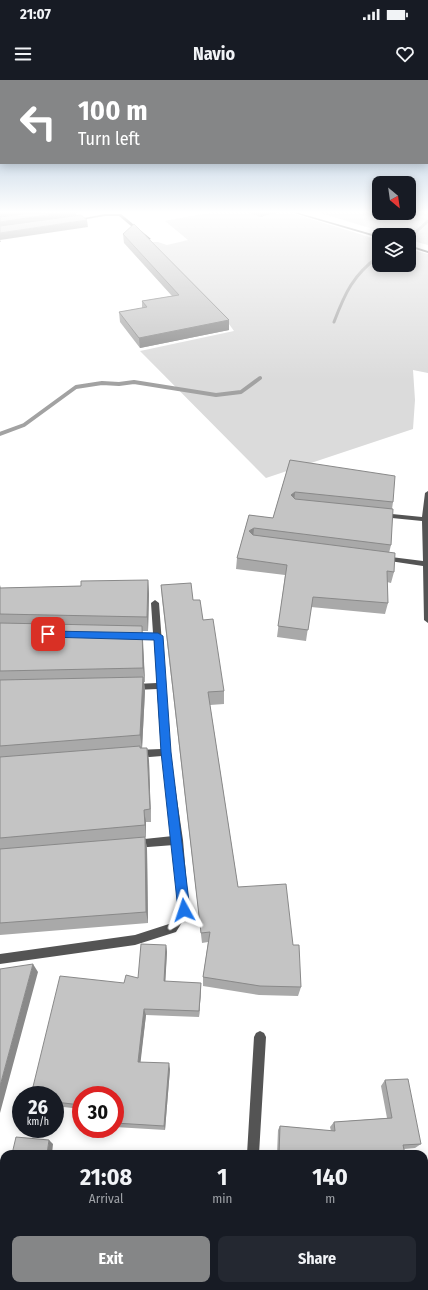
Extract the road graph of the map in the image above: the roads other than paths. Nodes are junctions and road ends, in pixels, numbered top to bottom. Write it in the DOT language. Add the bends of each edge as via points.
graph roads {
  1 [pos="428,493"];
  2 [pos="371,514"];
  3 [pos="425,519"];
  4 [pos="371,557"];
  5 [pos="426,564"];
  6 [pos="155,603"];
  7 [pos="428,620"];
  8 [pos="127,636"];
  9 [pos="158,636"];
  10 [pos="162,686"];
  11 [pos="123,687"];
  12 [pos="166,752"];
  13 [pos="127,755"];
  14 [pos="178,840"];
  15 [pos="124,845"];
  16 [pos="0,959"];
  17 [pos="260,1037"];
  18 [pos="253,1150"];
  1 -- 3 [label="street"];
  2 -- 3 [label="street"];
  3 -- 5 [label="street"];
  4 -- 5 [label="street"];
  5 -- 7 [label="street"];
  6 -- 9 [label="street"];
  8 -- 9 [label="street"];
  9 -- 10 [label="street"];
  10 -- 11 [label="street"];
  10 -- 12 [label="street"];
  12 -- 13 [label="street"];
  12 -- 14 [label="street"];
  14 -- 15 [label="street"];
  14 -- 16 [label="street" via="184,910 172,928 135,940"];
  17 -- 18 [label="street"];
}
